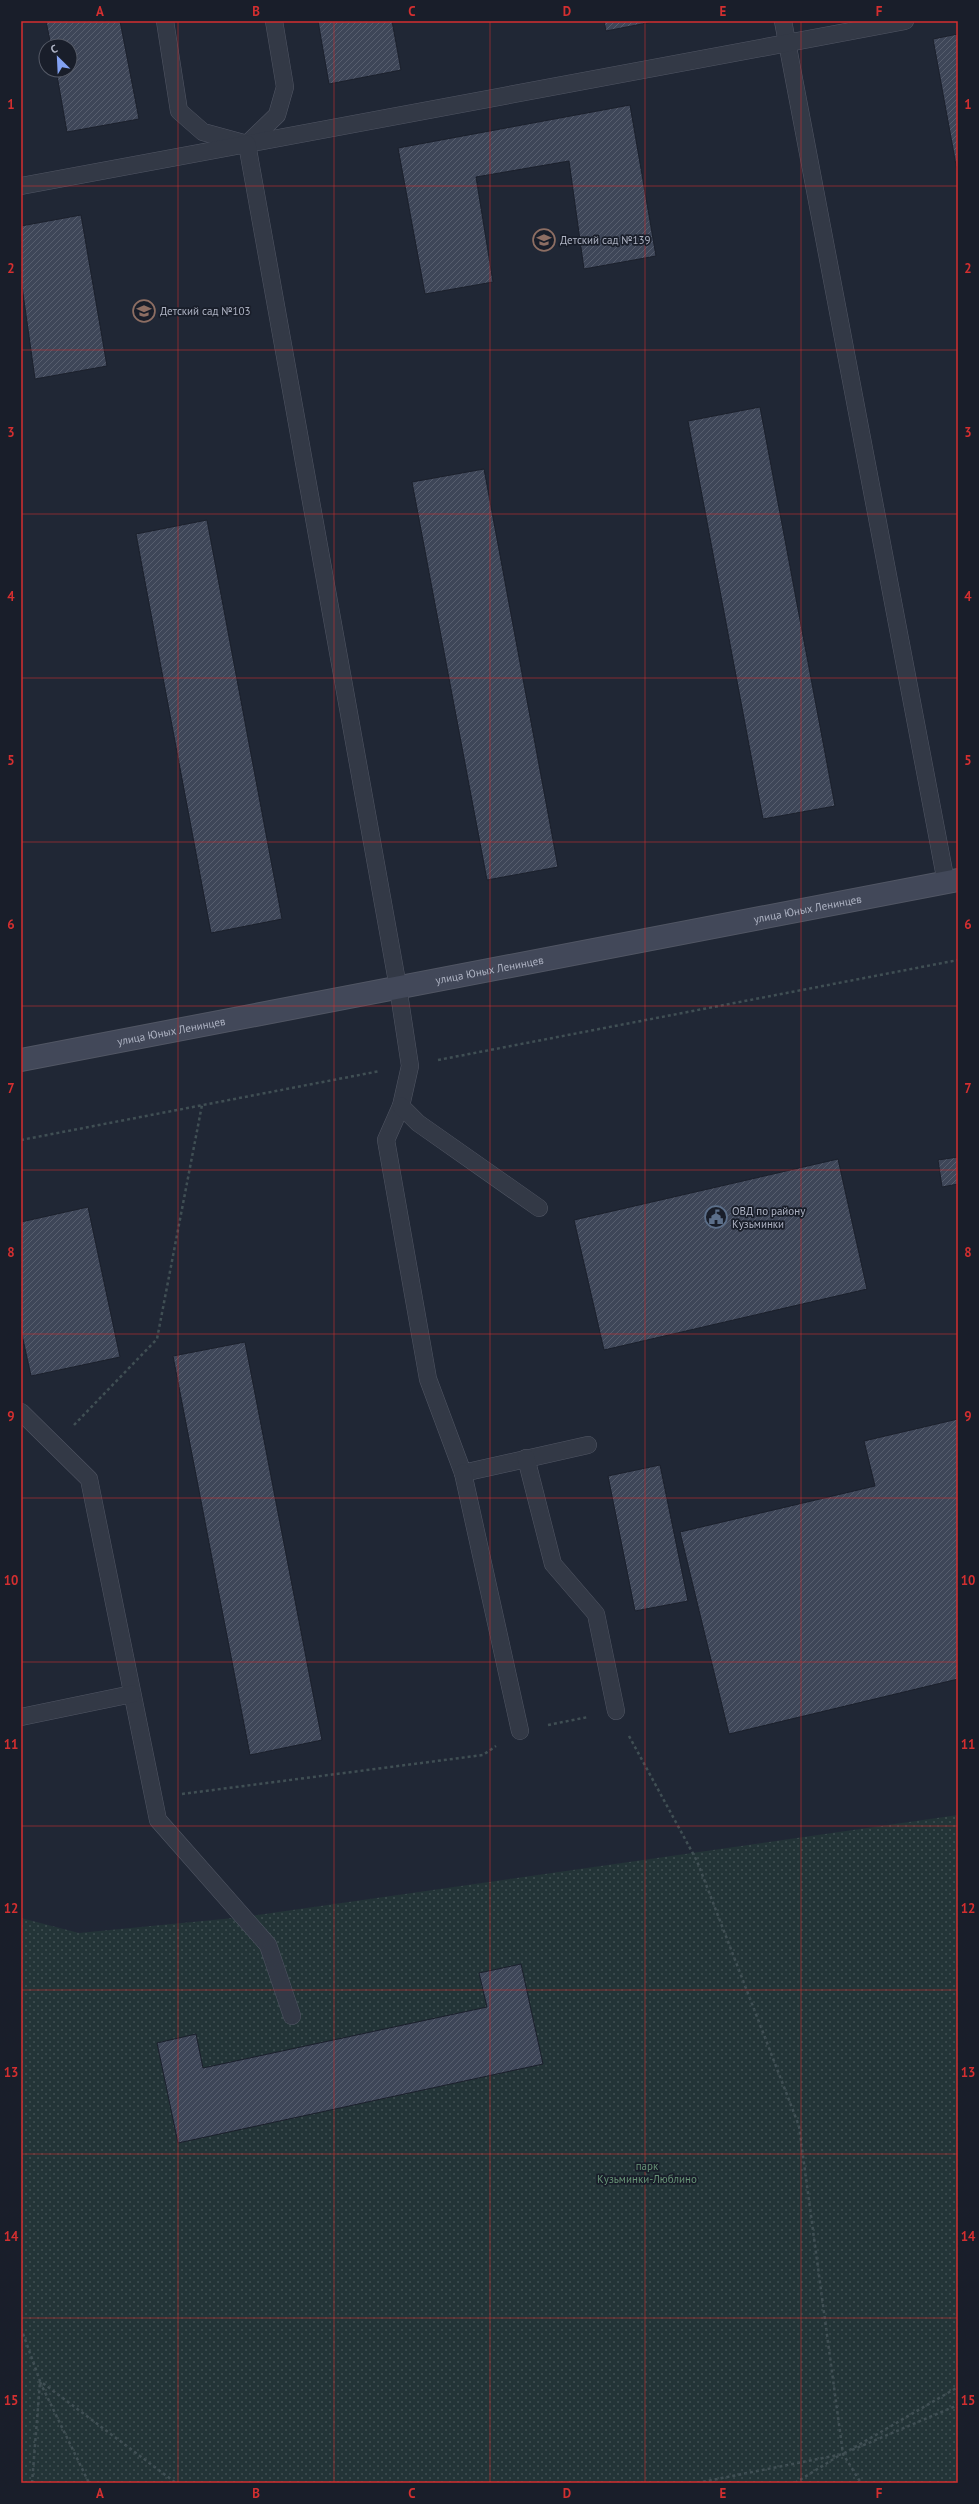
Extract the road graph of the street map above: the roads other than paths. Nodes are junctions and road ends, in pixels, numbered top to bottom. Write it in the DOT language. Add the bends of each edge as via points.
graph roads {
  1 [pos="165,21"];
  2 [pos="274,21"];
  3 [pos="783,21"];
  4 [pos="905,21"];
  5 [pos="788,41"];
  6 [pos="247,144"];
  7 [pos="21,186"];
  8 [pos="952,881"];
  9 [pos="398,987"];
  10 [pos="21,1060"];
  11 [pos="401,1106"];
  12 [pos="538,1208"];
  13 [pos="21,1412"];
  14 [pos="588,1445"];
  15 [pos="526,1458"];
  16 [pos="463,1473"];
  17 [pos="132,1694"];
  18 [pos="616,1711"];
  19 [pos="21,1717"];
  20 [pos="520,1731"];
  21 [pos="292,2016"];
  1 -- 6 [label="lane" via="179,111 203,132"];
  2 -- 6 [label="lane" via="285,87 277,115"];
  3 -- 5 [label="lane"];
  4 -- 5 [label="lane"];
  5 -- 6 [label="lane"];
  5 -- 8 [label="lane"];
  6 -- 7 [label="lane"];
  6 -- 9 [label="lane"];
  8 -- 9 [label="main road, улица Юных Ленинцев"];
  9 -- 10 [label="main road, улица Юных Ленинцев"];
  9 -- 11 [label="lane" via="410,1066"];
  11 -- 12 [label="lane" via="418,1123"];
  11 -- 16 [label="lane" via="386,1140 428,1378"];
  13 -- 17 [label="lane" via="89,1479"];
  14 -- 15 [label="lane"];
  15 -- 16 [label="lane"];
  15 -- 18 [label="lane" via="553,1564 596,1614"];
  16 -- 20 [label="lane"];
  17 -- 19 [label="lane"];
  17 -- 21 [label="lane" via="158,1820 268,1945"];
}
